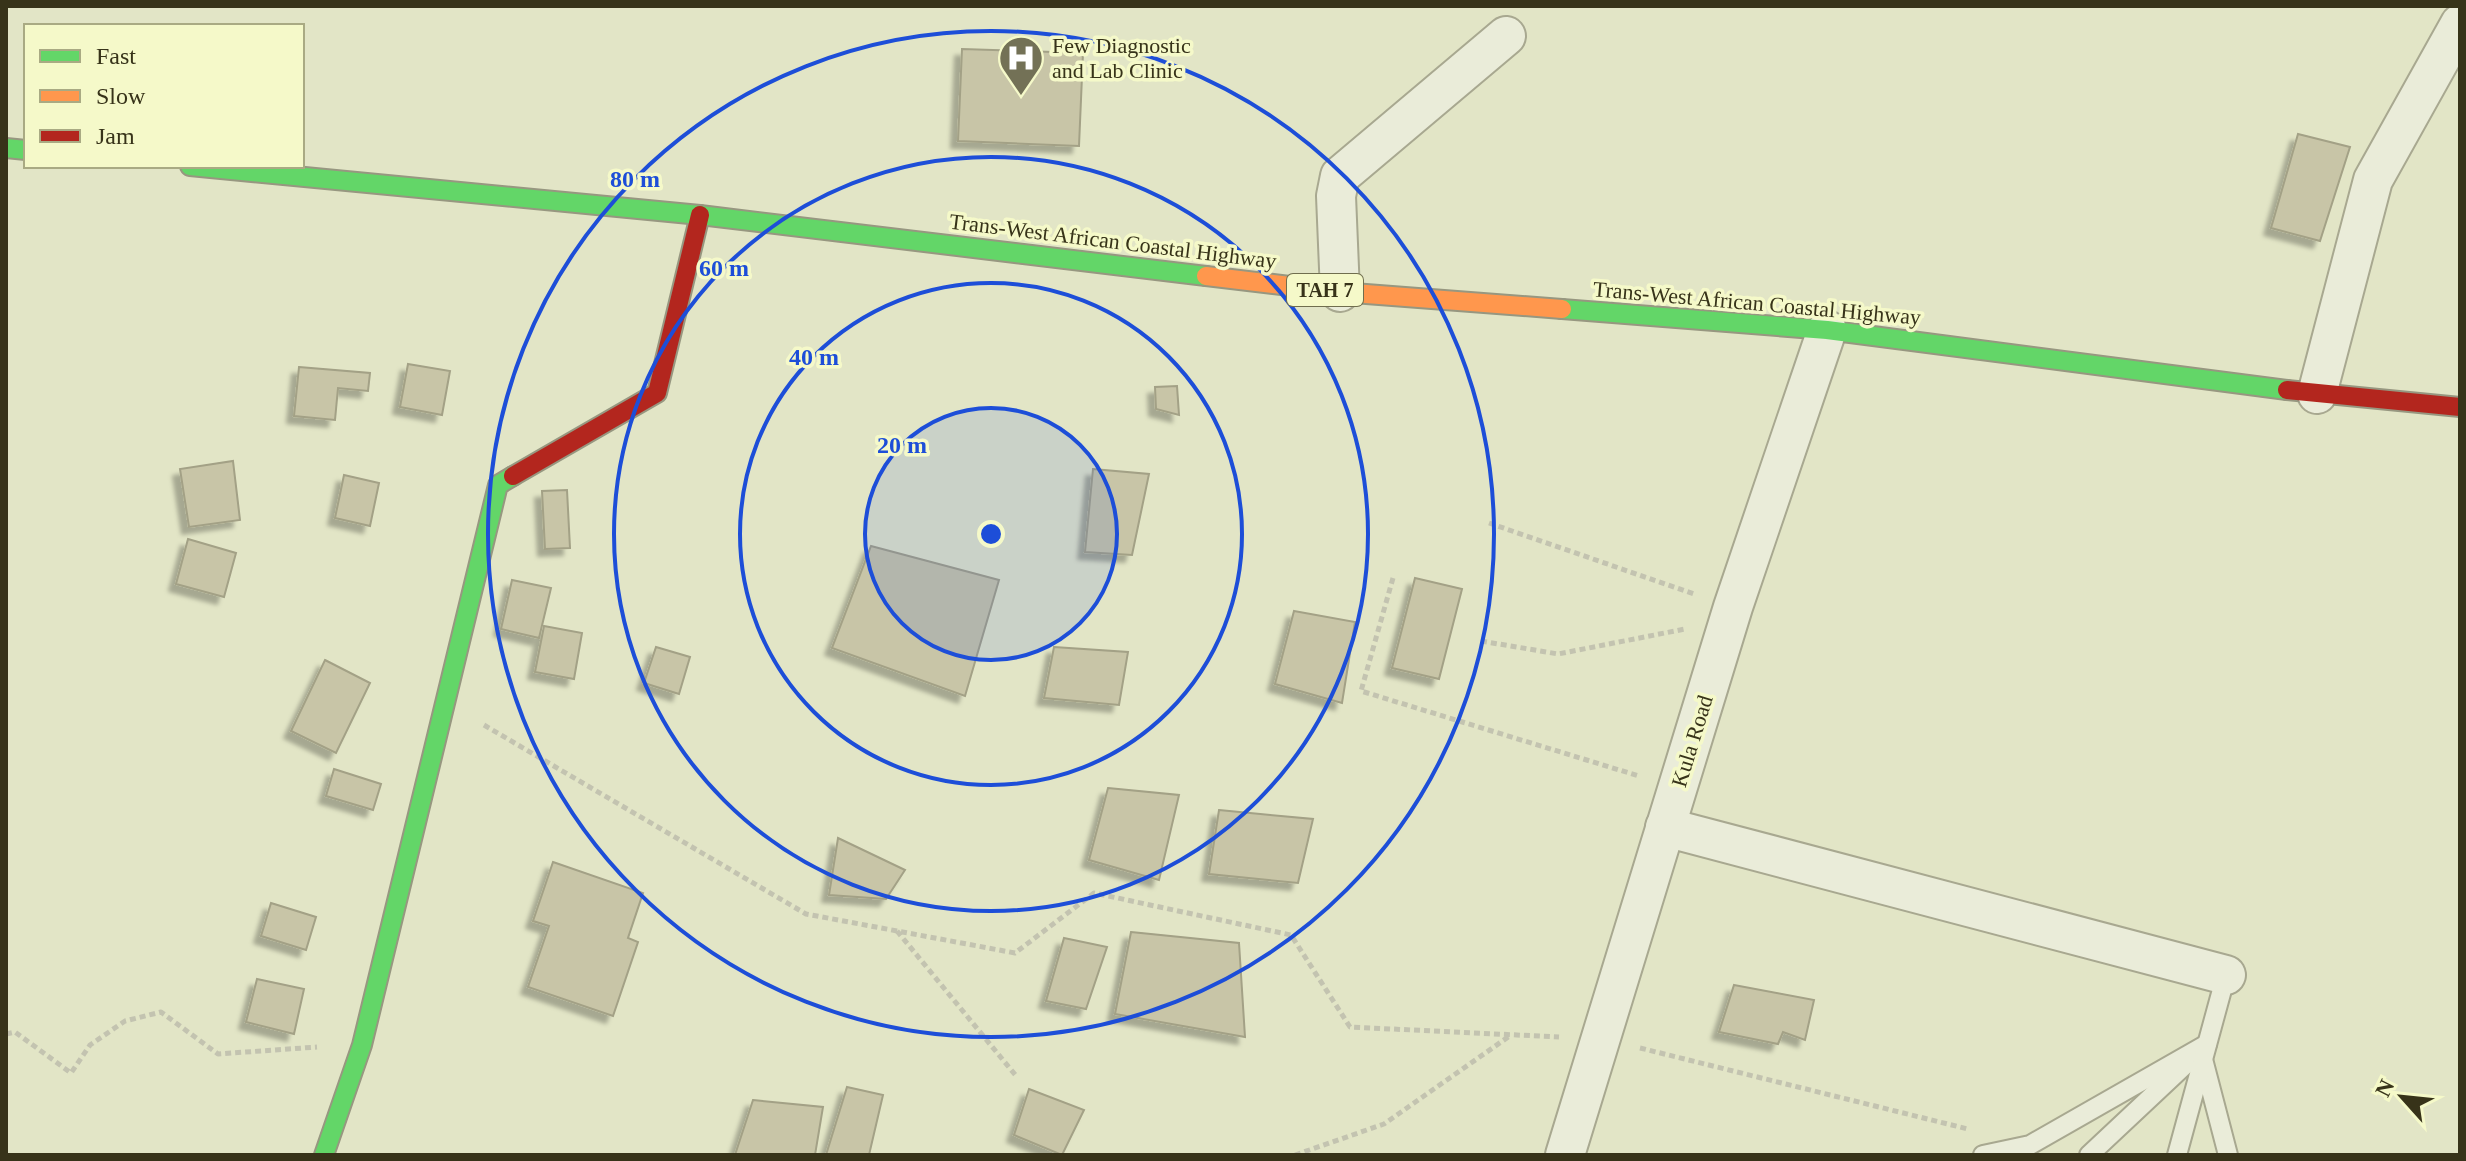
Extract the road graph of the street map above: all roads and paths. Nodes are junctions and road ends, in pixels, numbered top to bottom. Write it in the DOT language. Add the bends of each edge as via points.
graph roads {
  1 [pos="2460,24"];
  2 [pos="1506,36"];
  3 [pos="211,168"];
  4 [pos="700,215"];
  5 [pos="1340,292"];
  6 [pos="1827,330"];
  7 [pos="2317,394"];
  8 [pos="2460,407"];
  9 [pos="1489,523"];
  10 [pos="1393,578"];
  11 [pos="1731,614"];
  12 [pos="1481,641"];
  13 [pos="445,702"];
  14 [pos="1678,787"];
  15 [pos="1665,827"];
  16 [pos="896,931"];
  17 [pos="2226,975"];
  18 [pos="6,1034"];
  19 [pos="1512,1035"];
  20 [pos="1601,1038"];
  21 [pos="362,1045"];
  22 [pos="2205,1052"];
  23 [pos="1017,1077"];
  24 [pos="2030,1145"];
  25 [pos="324,1155"];
  26 [pos="1295,1155"];
  27 [pos="1565,1155"];
  28 [pos="1983,1155"];
  29 [pos="2089,1155"];
  30 [pos="2177,1155"];
  31 [pos="2228,1155"];
  1 -- 7 [label="street" via="2373,180"];
  2 -- 5 [label="street" via="1340,176"];
  3 -- 4 [label="main road, Trans-West African Coastal Highway / TAH 7"];
  4 -- 5 [label="main road, Trans-West African Coastal Highway / TAH 7"];
  4 -- 13 [label="main road" via="657,393 498,485"];
  5 -- 6 [label="main road, Trans-West African Coastal Highway / TAH 7"];
  6 -- 7 [label="main road, Trans-West African Coastal Highway / TAH 7"];
  6 -- 11 [label="street, Kula Road"];
  7 -- 8 [label="main road, Trans-West African Coastal Highway / TAH 7"];
  9 -- 11 [label="path"];
  10 -- 14 [label="path" via="1361,691"];
  11 -- 12 [label="path" via="1558,654"];
  11 -- 14 [label="street, Kula Road"];
  13 -- 16 [label="path" via="806,914"];
  13 -- 21 [label="main road"];
  14 -- 15 [label="street, Kula Road"];
  15 -- 17 [label="street"];
  15 -- 20 [label="street, Kula Road"];
  16 -- 19 [label="path" via="1015,953 1094,893 1291,935 1350,1027"];
  16 -- 23 [label="path"];
  17 -- 22 [label="lane"];
  18 -- 21 [label="path" via="15,1032 71,1073 90,1045 125,1021 161,1012 218,1054"];
  19 -- 20 [label="path"];
  19 -- 26 [label="path" via="1384,1124"];
  20 -- 24 [label="path"];
  20 -- 27 [label="street, Kula Road"];
  21 -- 25 [label="main road"];
  22 -- 24 [label="lane"];
  22 -- 29 [label="lane"];
  22 -- 30 [label="lane"];
  22 -- 31 [label="lane"];
  24 -- 28 [label="lane"];
}
